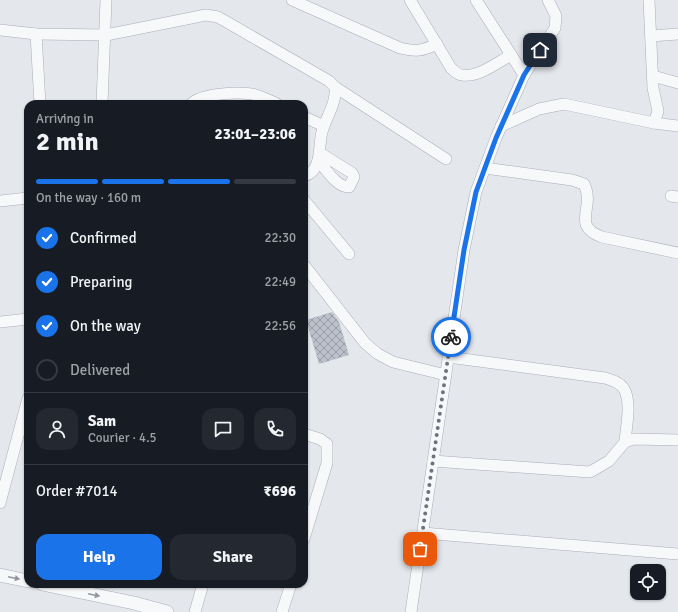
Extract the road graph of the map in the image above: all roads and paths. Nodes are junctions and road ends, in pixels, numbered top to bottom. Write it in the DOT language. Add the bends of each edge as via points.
graph roads {
  1 [pos="106,0"];
  2 [pos="292,0"];
  3 [pos="410,0"];
  4 [pos="476,0"];
  5 [pos="649,0"];
  6 [pos="551,1"];
  7 [pos="0,30"];
  8 [pos="36,34"];
  9 [pos="678,34"];
  10 [pos="106,35"];
  11 [pos="652,36"];
  12 [pos="437,44"];
  13 [pos="511,55"];
  14 [pos="524,75"];
  15 [pos="653,76"];
  16 [pos="678,82"];
  17 [pos="335,87"];
  18 [pos="254,99"];
  19 [pos="40,100"];
  20 [pos="102,100"];
  21 [pos="196,100"];
  22 [pos="308,119"];
  23 [pos="654,123"];
  24 [pos="324,126"];
  25 [pos="501,126"];
  26 [pos="678,126"];
  27 [pos="446,159"];
  28 [pos="485,168"];
  29 [pos="308,174"];
  30 [pos="24,198"];
  31 [pos="0,201"];
  32 [pos="308,205"];
  33 [pos="678,253"];
  34 [pos="349,254"];
  35 [pos="308,270"];
  36 [pos="24,319"];
  37 [pos="0,322"];
  38 [pos="448,357"];
  39 [pos="446,375"];
  40 [pos="24,413"];
  41 [pos="308,435"];
  42 [pos="678,440"];
  43 [pos="625,442"];
  44 [pos="433,462"];
  45 [pos="0,503"];
  46 [pos="308,526"];
  47 [pos="423,533"];
  48 [pos="678,554"];
  49 [pos="0,575"];
  50 [pos="24,580"];
  51 [pos="61,588"];
  52 [pos="202,588"];
  53 [pos="289,588"];
  54 [pos="167,612"];
  55 [pos="195,612"];
  56 [pos="282,612"];
  57 [pos="411,612"];
  1 -- 10 [label="street"];
  2 -- 12 [label="street" via="400,48 424,50"];
  3 -- 12 [label="street"];
  4 -- 13 [label="street"];
  5 -- 11 [label="street"];
  6 -- 14 [label="street" via="556,16 555,28"];
  7 -- 8 [label="street"];
  8 -- 10 [label="street"];
  8 -- 19 [label="street"];
  9 -- 11 [label="street"];
  10 -- 17 [label="street" via="206,15 218,17 329,81"];
  10 -- 20 [label="street"];
  11 -- 15 [label="street"];
  12 -- 13 [label="street" via="451,68 461,75 481,71"];
  13 -- 14 [label="street"];
  14 -- 25 [label="street"];
  15 -- 16 [label="street"];
  15 -- 23 [label="street" via="658,111"];
  17 -- 24 [label="street" via="336,96"];
  17 -- 27 [label="street"];
  18 -- 21 [label="street" via="237,93 207,96"];
  22 -- 24 [label="street"];
  23 -- 25 [label="street" via="564,104 539,109"];
  23 -- 26 [label="street"];
  24 -- 29 [label="street" via="319,156 312,172"];
  25 -- 28 [label="street"];
  28 -- 33 [label="street" via="572,180 584,184 588,192 586,226 591,232 602,237"];
  28 -- 38 [label="street" via="476,192 464,250"];
  30 -- 31 [label="street"];
  32 -- 34 [label="street"];
  35 -- 39 [label="street" via="365,343 378,354 393,362"];
  36 -- 37 [label="street"];
  38 -- 39 [label="street"];
  38 -- 43 [label="street" via="604,378 615,382 623,388 626,397"];
  39 -- 44 [label="street"];
  40 -- 45 [label="street"];
  41 -- 46 [label="street" via="327,444 328,453"];
  42 -- 43 [label="street" via="645,438"];
  43 -- 44 [label="street" via="609,461 590,472"];
  44 -- 47 [label="street"];
  47 -- 48 [label="street"];
  47 -- 57 [label="street"];
  49 -- 50 [label="street, one-way"];
  51 -- 54 [label="street, one-way"];
  52 -- 55 [label="street"];
  53 -- 56 [label="street"];
}
